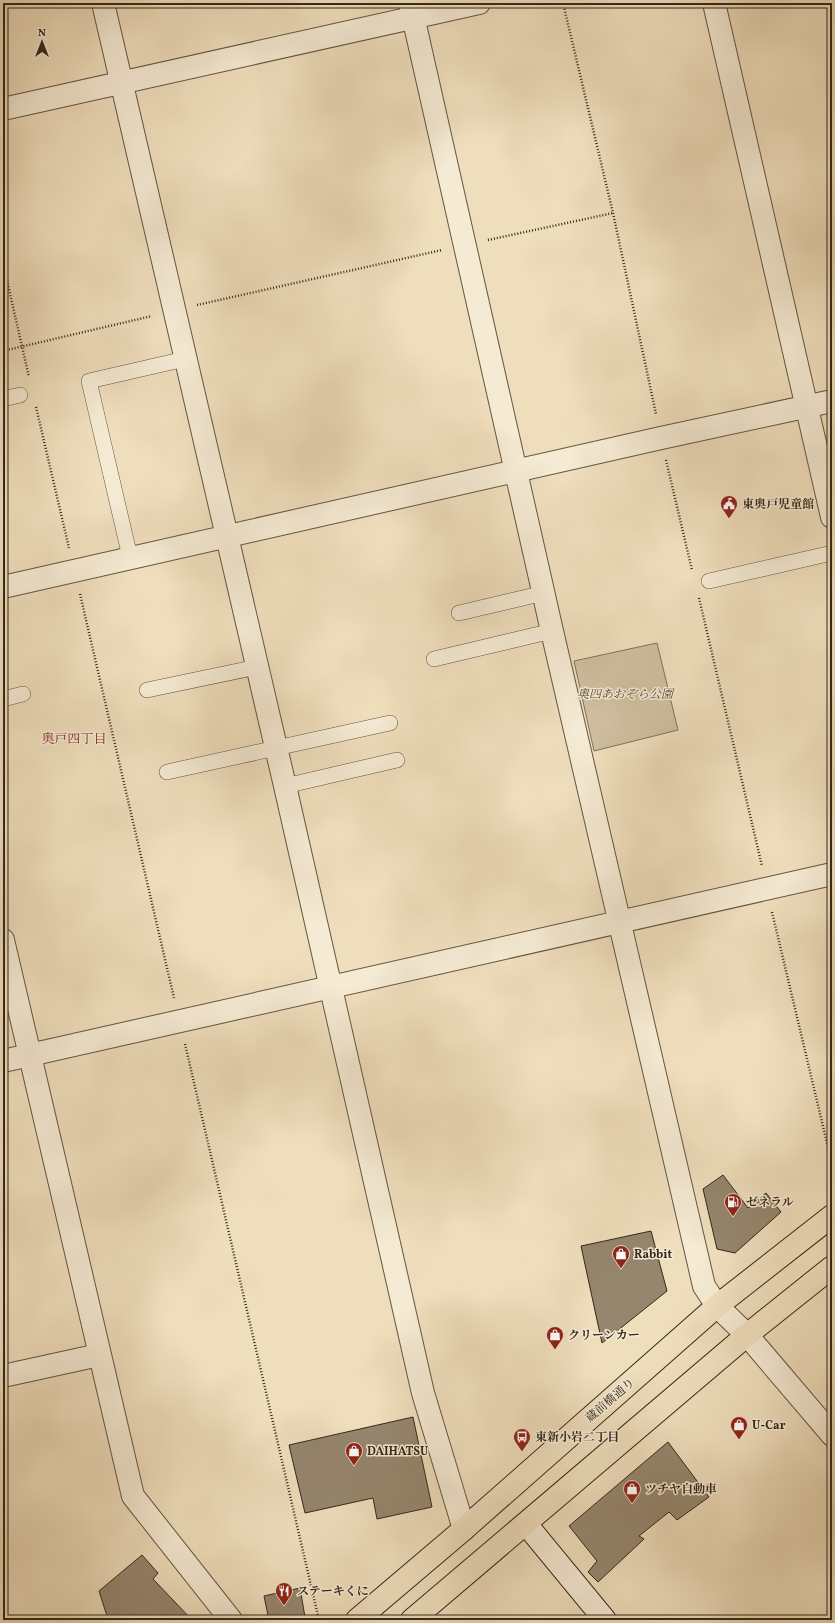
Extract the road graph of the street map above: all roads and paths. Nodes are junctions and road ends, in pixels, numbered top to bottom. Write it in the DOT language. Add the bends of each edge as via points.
graph roads {
  1 [pos="103,3"];
  2 [pos="479,3"];
  3 [pos="714,3"];
  4 [pos="412,11"];
  5 [pos="122,83"];
  6 [pos="3,109"];
  7 [pos="613,213"];
  8 [pos="465,245"];
  9 [pos="3,263"];
  10 [pos="174,311"];
  11 [pos="23,347"];
  12 [pos="3,351"];
  13 [pos="185,359"];
  14 [pos="29,377"];
  15 [pos="20,395"];
  16 [pos="3,399"];
  17 [pos="35,400"];
  18 [pos="832,401"];
  19 [pos="806,407"];
  20 [pos="516,471"];
  21 [pos="831,506"];
  22 [pos="227,536"];
  23 [pos="832,553"];
  24 [pos="130,557"];
  25 [pos="74,570"];
  26 [pos="709,581"];
  27 [pos="3,587"];
  28 [pos="544,592"];
  29 [pos="459,613"];
  30 [pos="552,631"];
  31 [pos="434,659"];
  32 [pos="257,666"];
  33 [pos="147,690"];
  34 [pos="23,694"];
  35 [pos="3,699"];
  36 [pos="390,723"];
  37 [pos="276,747"];
  38 [pos="397,760"];
  39 [pos="166,772"];
  40 [pos="285,786"];
  41 [pos="832,874"];
  42 [pos="620,922"];
  43 [pos="3,940"];
  44 [pos="331,987"];
  45 [pos="180,1022"];
  46 [pos="29,1055"];
  47 [pos="3,1061"];
  48 [pos="832,1216"];
  49 [pos="832,1267"];
  50 [pos="717,1306"];
  51 [pos="747,1335"];
  52 [pos="100,1355"];
  53 [pos="3,1376"];
  54 [pos="832,1434"];
  55 [pos="526,1524"];
  56 [pos="464,1529"];
  57 [pos="231,1620"];
  58 [pos="319,1620"];
  59 [pos="357,1620"];
  60 [pos="412,1620"];
  61 [pos="605,1620"];
  1 -- 5 [label="street"];
  2 -- 4 [label="street"];
  3 -- 19 [label="street"];
  4 -- 5 [label="street"];
  4 -- 8 [label="street"];
  5 -- 6 [label="street"];
  5 -- 10 [label="street"];
  7 -- 8 [label="path"];
  8 -- 10 [label="path"];
  8 -- 20 [label="street"];
  9 -- 11 [label="path"];
  10 -- 11 [label="path"];
  10 -- 13 [label="street"];
  11 -- 12 [label="path"];
  11 -- 14 [label="path"];
  13 -- 22 [label="street"];
  13 -- 24 [label="lane" via="89,381"];
  15 -- 16 [label="lane"];
  17 -- 25 [label="path"];
  18 -- 19 [label="street"];
  19 -- 20 [label="street"];
  19 -- 21 [label="street"];
  20 -- 22 [label="street"];
  20 -- 28 [label="street"];
  22 -- 24 [label="street"];
  22 -- 32 [label="street"];
  23 -- 26 [label="lane"];
  24 -- 25 [label="street"];
  25 -- 27 [label="street"];
  25 -- 45 [label="path"];
  28 -- 29 [label="lane"];
  28 -- 30 [label="street"];
  30 -- 31 [label="lane"];
  30 -- 42 [label="street"];
  32 -- 33 [label="lane"];
  32 -- 37 [label="street"];
  34 -- 35 [label="lane"];
  36 -- 37 [label="lane"];
  37 -- 39 [label="lane"];
  37 -- 40 [label="street"];
  38 -- 40 [label="lane"];
  40 -- 44 [label="street"];
  41 -- 42 [label="street"];
  42 -- 44 [label="street"];
  42 -- 50 [label="street" via="704,1286"];
  43 -- 46 [label="street"];
  44 -- 45 [label="street"];
  44 -- 56 [label="street" via="423,1393"];
  45 -- 46 [label="street"];
  45 -- 58 [label="path"];
  46 -- 47 [label="street"];
  46 -- 52 [label="street"];
  48 -- 50 [label="main road, 蔵前橋通り"];
  49 -- 51 [label="main road"];
  50 -- 51 [label="street"];
  50 -- 56 [label="main road, 蔵前橋通り"];
  51 -- 54 [label="street"];
  51 -- 55 [label="main road"];
  52 -- 53 [label="street"];
  52 -- 57 [label="street" via="133,1496"];
  55 -- 60 [label="main road"];
  55 -- 61 [label="street"];
  56 -- 59 [label="main road, 蔵前橋通り"];
}
